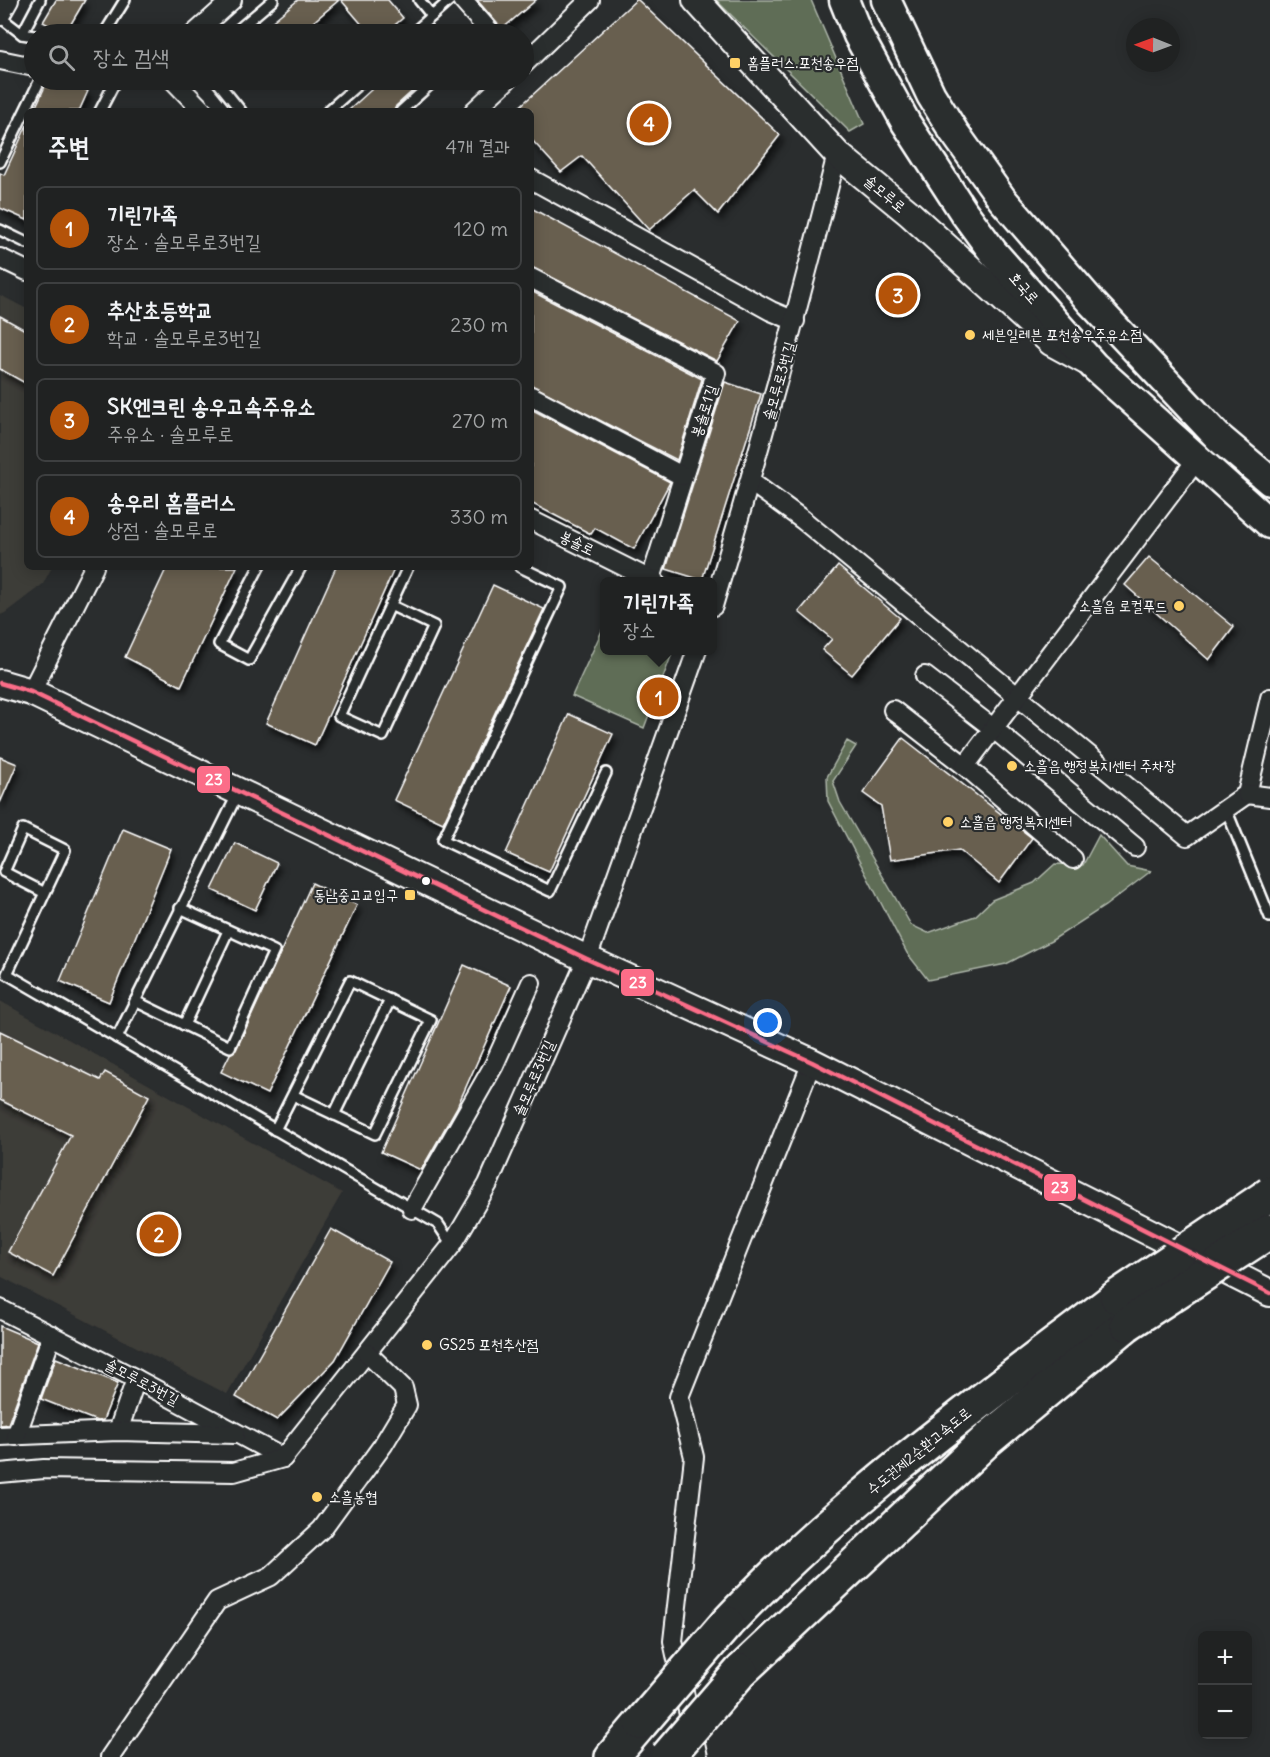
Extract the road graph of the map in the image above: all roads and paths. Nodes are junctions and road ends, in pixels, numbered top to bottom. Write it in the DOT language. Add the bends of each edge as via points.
graph roads {
  1 [pos="9,0"];
  2 [pos="40,0"];
  3 [pos="125,0"];
  4 [pos="232,0"];
  5 [pos="273,0"];
  6 [pos="419,0"];
  7 [pos="450,0"];
  8 [pos="462,0"];
  9 [pos="590,0"];
  10 [pos="696,0"];
  11 [pos="844,0"];
  12 [pos="886,0"];
  13 [pos="0,16"];
  14 [pos="432,16"];
  15 [pos="27,24"];
  16 [pos="110,24"];
  17 [pos="205,24"];
  18 [pos="245,24"];
  19 [pos="423,24"];
  20 [pos="483,24"];
  21 [pos="24,30"];
  22 [pos="22,34"];
  23 [pos="534,54"];
  24 [pos="0,60"];
  25 [pos="24,65"];
  26 [pos="35,90"];
  27 [pos="112,90"];
  28 [pos="182,90"];
  29 [pos="224,90"];
  30 [pos="352,90"];
  31 [pos="424,90"];
  32 [pos="496,90"];
  33 [pos="26,108"];
  34 [pos="102,108"];
  35 [pos="199,108"];
  36 [pos="239,108"];
  37 [pos="331,108"];
  38 [pos="404,108"];
  39 [pos="477,108"];
  40 [pos="24,113"];
  41 [pos="837,154"];
  42 [pos="0,162"];
  43 [pos="534,181"];
  44 [pos="0,230"];
  45 [pos="24,242"];
  46 [pos="0,258"];
  47 [pos="24,270"];
  48 [pos="534,280"];
  49 [pos="795,321"];
  50 [pos="1094,366"];
  51 [pos="534,398"];
  52 [pos="1198,458"];
  53 [pos="682,476"];
  54 [pos="751,482"];
  55 [pos="1270,482"];
  56 [pos="534,521"];
  57 [pos="1270,524"];
  58 [pos="93,570"];
  59 [pos="257,570"];
  60 [pos="299,570"];
  61 [pos="407,570"];
  62 [pos="526,570"];
  63 [pos="647,577"];
  64 [pos="654,577"];
  65 [pos="717,593"];
  66 [pos="390,605"];
  67 [pos="696,655"];
  68 [pos="925,675"];
  69 [pos="0,683"];
  70 [pos="32,692"];
  71 [pos="1020,697"];
  72 [pos="1270,698"];
  73 [pos="893,710"];
  74 [pos="994,729"];
  75 [pos="965,766"];
  76 [pos="606,773"];
  77 [pos="239,791"];
  78 [pos="1247,794"];
  79 [pos="1270,797"];
  80 [pos="1226,809"];
  81 [pos="1136,847"];
  82 [pos="1073,858"];
  83 [pos="45,893"];
  84 [pos="180,908"];
  85 [pos="1270,917"];
  86 [pos="228,931"];
  87 [pos="587,959"];
  88 [pos="531,983"];
  89 [pos="390,1000"];
  90 [pos="135,1002"];
  91 [pos="184,1025"];
  92 [pos="117,1038"];
  93 [pos="812,1062"];
  94 [pos="293,1095"];
  95 [pos="334,1114"];
  96 [pos="275,1130"];
  97 [pos="1270,1194"];
  98 [pos="412,1209"];
  99 [pos="1270,1231"];
  100 [pos="452,1245"];
  101 [pos="1270,1293"];
  102 [pos="0,1309"];
  103 [pos="1122,1311"];
  104 [pos="52,1335"];
  105 [pos="367,1353"];
  106 [pos="136,1378"];
  107 [pos="118,1431"];
  108 [pos="238,1434"];
  109 [pos="8,1436"];
  110 [pos="283,1458"];
  111 [pos="0,1473"];
  112 [pos="110,1757"];
  113 [pos="612,1757"];
  114 [pos="667,1757"];
  115 [pos="698,1757"];
  1 -- 13 [label="street"];
  2 -- 15 [label="lane"];
  3 -- 16 [label="lane"];
  4 -- 17 [label="street"];
  5 -- 18 [label="lane"];
  6 -- 14 [label="lane"];
  7 -- 14 [label="lane"];
  8 -- 20 [label="street"];
  9 -- 23 [label="street"];
  10 -- 41 [label="main road, 솔모루로"];
  11 -- 50 [label="main road, 호국로" via="858,35 906,123 963,211 1014,276"];
  12 -- 55 [label="main road" via="931,95 1002,199 1090,302 1178,395 1218,437"];
  13 -- 22 [label="lane"];
  14 -- 19 [label="lane"];
  21 -- 22 [label="lane"];
  24 -- 25 [label="street"];
  26 -- 33 [label="lane"];
  27 -- 34 [label="lane"];
  28 -- 35 [label="street"];
  29 -- 36 [label="lane"];
  30 -- 37 [label="lane"];
  31 -- 38 [label="lane"];
  32 -- 39 [label="street"];
  40 -- 42 [label="lane"];
  41 -- 49 [label="street, 솔모루로3번길"];
  41 -- 50 [label="main road, 솔모루로" via="909,213 1051,342"];
  43 -- 49 [label="street"];
  44 -- 45 [label="lane"];
  46 -- 47 [label="street"];
  48 -- 53 [label="street, 봉솔로1길" via="716,373"];
  49 -- 54 [label="street, 솔모루로3번길"];
  50 -- 52 [label="main road, 호국로"];
  51 -- 53 [label="street"];
  52 -- 57 [label="main road, 호국로"];
  52 -- 71 [label="street"];
  53 -- 64 [label="street, 봉솔로1길"];
  54 -- 65 [label="street, 솔모루로3번길"];
  54 -- 71 [label="street"];
  56 -- 63 [label="street, 봉솔로"];
  58 -- 70 [label="street"];
  59 -- 60 [label="lane" via="219,644 249,660"];
  61 -- 66 [label="lane"];
  62 -- 76 [label="lane" via="562,587 443,840 550,891"];
  66 -- 66 [label="lane" via="339,716 383,736 434,626"];
  67 -- 87 [label="street, 솔모루로3번길"];
  68 -- 74 [label="street"];
  69 -- 70 [label="main road"];
  70 -- 77 [label="main road"];
  71 -- 74 [label="street"];
  71 -- 80 [label="street" via="1187,836"];
  72 -- 78 [label="street"];
  73 -- 75 [label="street"];
  74 -- 75 [label="street"];
  74 -- 81 [label="street"];
  75 -- 82 [label="street"];
  77 -- 84 [label="lane"];
  77 -- 87 [label="main road"];
  78 -- 79 [label="street"];
  78 -- 80 [label="street"];
  80 -- 85 [label="lane"];
  83 -- 83 [label="lane" via="65,850 22,829 4,872"];
  83 -- 92 [label="lane" via="7,975"];
  84 -- 86 [label="lane"];
  84 -- 90 [label="lane"];
  86 -- 91 [label="lane"];
  86 -- 91 [label="lane" via="274,951 230,1047"];
  87 -- 93 [label="main road"];
  87 -- 100 [label="street, 솔모루로3번길" via="488,1184"];
  88 -- 98 [label="street" via="494,1065"];
  89 -- 94 [label="lane" via="350,981"];
  89 -- 95 [label="lane"];
  89 -- 95 [label="lane" via="431,1020 375,1134"];
  90 -- 91 [label="lane"];
  90 -- 92 [label="lane"];
  92 -- 96 [label="lane"];
  93 -- 101 [label="main road"];
  93 -- 115 [label="street" via="679,1397 694,1457 673,1641"];
  94 -- 95 [label="lane"];
  94 -- 96 [label="lane"];
  96 -- 98 [label="lane"];
  97 -- 103 [label="highway, 수도권제2순환고속도로, bridge"];
  98 -- 100 [label="lane" via="438,1224"];
  99 -- 103 [label="highway, 수도권제2순환고속도로, bridge"];
  100 -- 105 [label="street, 솔모루로3번길"];
  102 -- 104 [label="street, 솔모루로3번길"];
  103 -- 113 [label="highway, 수도권제2순환고속도로, bridge" via="954,1423 838,1516 751,1597"];
  103 -- 114 [label="highway, 수도권제2순환고속도로, bridge" via="741,1671"];
  104 -- 106 [label="street, 솔모루로3번길"];
  104 -- 109 [label="street"];
  105 -- 110 [label="street, 솔모루로3번길"];
  105 -- 112 [label="street" via="402,1388 406,1405 383,1445 322,1529 271,1576 217,1601"];
  106 -- 107 [label="street"];
  106 -- 108 [label="street, 솔모루로3번길"];
  107 -- 108 [label="street"];
  107 -- 109 [label="street"];
  108 -- 110 [label="street, 솔모루로3번길"];
  110 -- 111 [label="street" via="234,1472 44,1469"];
}
